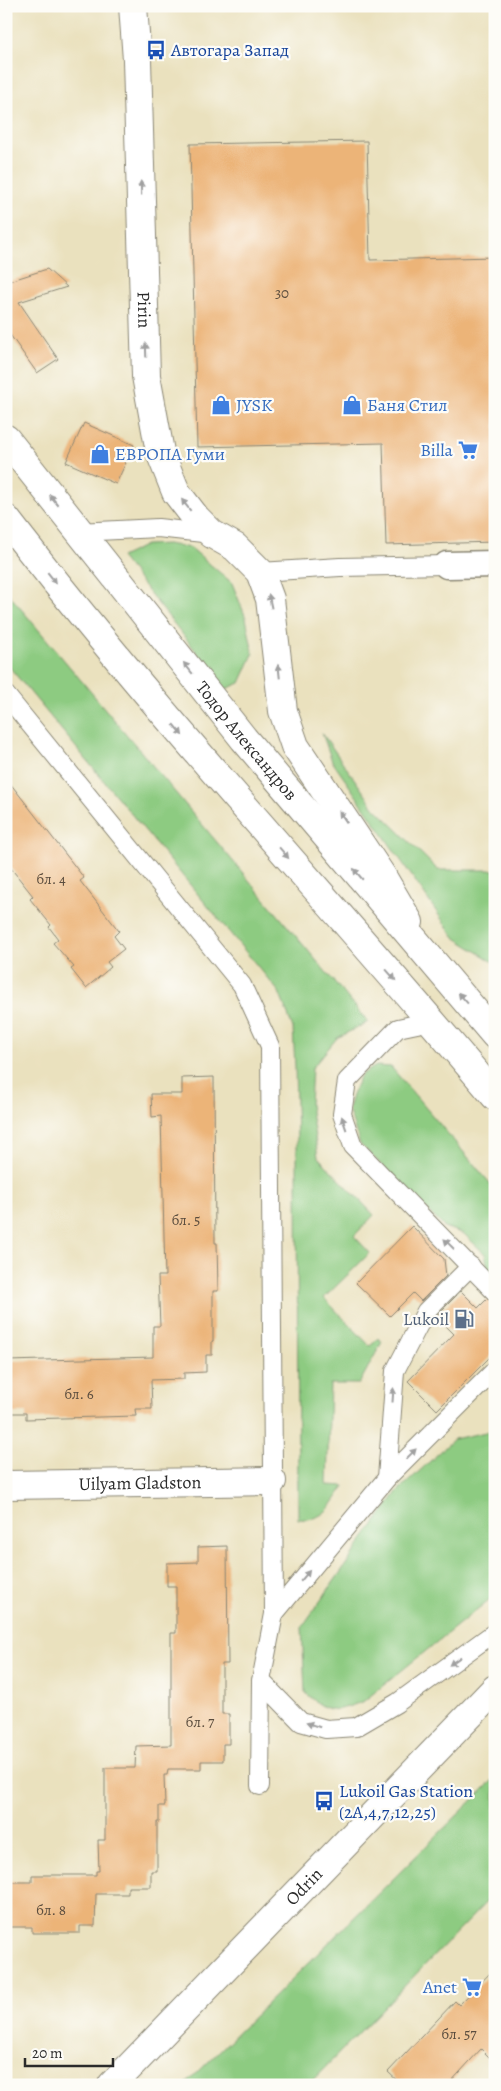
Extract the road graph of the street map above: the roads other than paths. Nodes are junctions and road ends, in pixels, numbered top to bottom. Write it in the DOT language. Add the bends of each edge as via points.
graph roads {
  1 [pos="133,6"];
  2 [pos="6,439"];
  3 [pos="6,519"];
  4 [pos="78,532"];
  5 [pos="212,534"];
  6 [pos="495,564"];
  7 [pos="447,565"];
  8 [pos="260,572"];
  9 [pos="6,695"];
  10 [pos="432,963"];
  11 [pos="431,1021"];
  12 [pos="495,1035"];
  13 [pos="495,1096"];
  14 [pos="471,1266"];
  15 [pos="495,1292"];
  16 [pos="495,1370"];
  17 [pos="387,1478"];
  18 [pos="272,1481"];
  19 [pos="6,1485"];
  20 [pos="274,1614"];
  21 [pos="495,1632"];
  22 [pos="260,1681"];
  23 [pos="495,1689"];
  24 [pos="260,1786"];
  25 [pos="112,2085"];
  5 -- 1 [label="main road, Pirin, one-way" via="176,492 160,452 146,376"];
  4 -- 2 [label="main road, Тодор Александров, one-way"];
  3 -- 11 [label="main road, one-way" via="211,770"];
  4 -- 5 [label="lane" via="158,528"];
  10 -- 4 [label="main road, Тодор Александров, one-way"];
  5 -- 8 [label="main road, Pirin" via="235,547"];
  6 -- 7 [label="street"];
  7 -- 8 [label="lane"];
  10 -- 8 [label="main road, one-way" via="382,876 295,746 283,712 270,599"];
  9 -- 18 [label="lane" via="242,985 270,1046"];
  12 -- 10 [label="main road, Тодор Александров, one-way"];
  11 -- 13 [label="main road"];
  14 -- 11 [label="lane, one-way" via="353,1146 342,1114 347,1081 398,1028"];
  14 -- 15 [label="lane"];
  17 -- 14 [label="lane, one-way" via="395,1371 426,1311"];
  17 -- 16 [label="lane, one-way"];
  20 -- 17 [label="lane, one-way"];
  18 -- 19 [label="main road, Uilyam Gladston"];
  18 -- 20 [label="lane"];
  20 -- 22 [label="lane"];
  21 -- 22 [label="lane, one-way" via="397,1703 356,1727 326,1729 301,1722"];
  22 -- 24 [label="lane"];
  23 -- 25 [label="main road, Odrin"];
}
